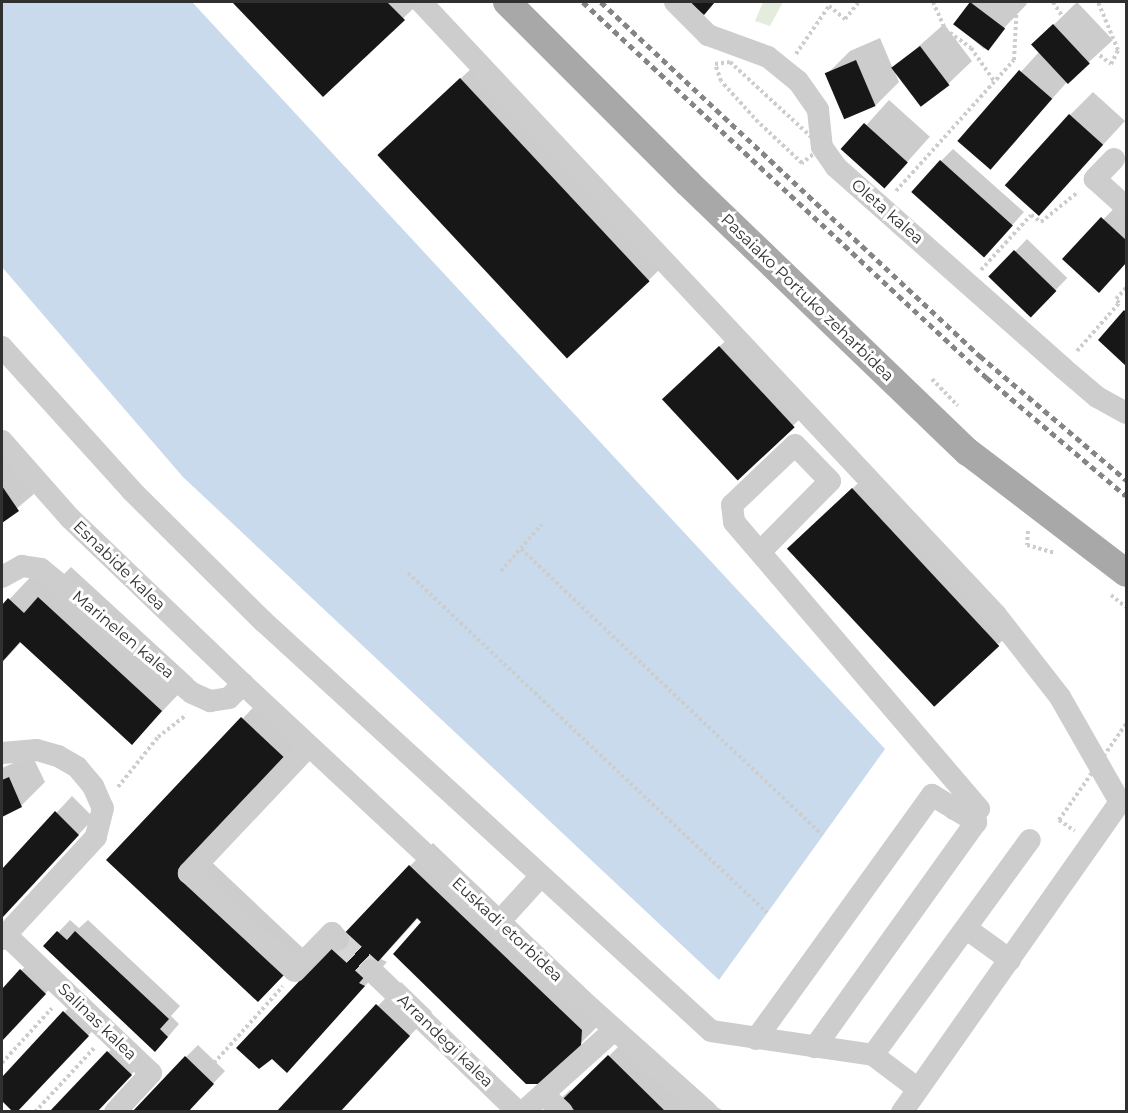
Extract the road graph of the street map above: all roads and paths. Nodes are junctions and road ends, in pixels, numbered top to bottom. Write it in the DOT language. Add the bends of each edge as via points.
graph roads {
  1 [pos="421,2"];
  2 [pos="507,2"];
  3 [pos="675,2"];
  4 [pos="859,2"];
  5 [pos="933,2"];
  6 [pos="1017,2"];
  7 [pos="1053,2"];
  8 [pos="1098,2"];
  9 [pos="794,57"];
  10 [pos="994,81"];
  11 [pos="822,147"];
  12 [pos="1114,159"];
  13 [pos="802,163"];
  14 [pos="1095,178"];
  15 [pos="881,207"];
  16 [pos="1126,207"];
  17 [pos="969,284"];
  18 [pos="1126,288"];
  19 [pos="2,347"];
  20 [pos="1063,368"];
  21 [pos="1126,413"];
  22 [pos="2,441"];
  23 [pos="542,524"];
  24 [pos="1028,531"];
  25 [pos="521,549"];
  26 [pos="1046,550"];
  27 [pos="761,551"];
  28 [pos="501,572"];
  29 [pos="408,573"];
  30 [pos="1126,573"];
  31 [pos="2,577"];
  32 [pos="243,684"];
  33 [pos="210,701"];
  34 [pos="1126,724"];
  35 [pos="309,746"];
  36 [pos="2,753"];
  37 [pos="116,790"];
  38 [pos="1124,804"];
  39 [pos="954,809"];
  40 [pos="1077,832"];
  41 [pos="822,835"];
  42 [pos="1030,840"];
  43 [pos="540,878"];
  44 [pos="766,913"];
  45 [pos="499,922"];
  46 [pos="967,929"];
  47 [pos="4,937"];
  48 [pos="338,940"];
  49 [pos="1010,960"];
  50 [pos="371,970"];
  51 [pos="290,977"];
  52 [pos="66,992"];
  53 [pos="614,1030"];
  54 [pos="108,1032"];
  55 [pos="756,1039"];
  56 [pos="815,1047"];
  57 [pos="873,1055"];
  58 [pos="2,1063"];
  59 [pos="214,1063"];
  60 [pos="918,1089"];
  61 [pos="543,1094"];
  62 [pos="35,1112"];
  63 [pos="115,1112"];
  64 [pos="518,1112"];
  65 [pos="523,1112"];
  66 [pos="562,1112"];
  67 [pos="707,1112"];
  68 [pos="902,1112"];
  1 -- 38 [label="street" via="996,615 1060,697"];
  2 -- 30 [label="main road, Pasaiako Portuko zeharbidea" via="696,191 968,452"];
  3 -- 11 [label="street" via="708,35 768,57 798,81 818,110"];
  4 -- 9 [label="path" via="845,19 830,6"];
  5 -- 10 [label="path" via="945,29 971,48"];
  6 -- 10 [label="path" via="1014,60"];
  7 -- 8 [label="path" via="1076,37 1111,64 1118,50"];
  10 -- 15 [label="path"];
  11 -- 13 [label="path" via="730,62 715,64 721,81"];
  11 -- 15 [label="street, Oleta kalea" via="836,167"];
  12 -- 14 [label="street"];
  14 -- 16 [label="street"];
  14 -- 17 [label="path" via="1041,222 1031,215"];
  15 -- 17 [label="street, Oleta kalea"];
  17 -- 20 [label="street, Oleta kalea"];
  18 -- 20 [label="path" via="1116,299 1119,303"];
  19 -- 43 [label="street" via="182,543"];
  20 -- 21 [label="street, Oleta kalea" via="1098,397"];
  22 -- 32 [label="street, Esnabide kalea" via="70,518"];
  23 -- 25 [label="path"];
  24 -- 26 [label="path" via="1027,546"];
  25 -- 28 [label="path"];
  25 -- 41 [label="path"];
  27 -- 27 [label="street" via="734,522 732,506 795,445 830,481"];
  27 -- 39 [label="street" via="979,809"];
  29 -- 44 [label="path"];
  31 -- 33 [label="street, Marinelen kalea" via="22,566 41,569 192,693"];
  32 -- 33 [label="street" via="229,698"];
  32 -- 35 [label="street, Euskadi etorbidea"];
  33 -- 37 [label="path" via="158,737"];
  34 -- 40 [label="path, bridge" via="1059,820"];
  35 -- 45 [label="street, Euskadi etorbidea"];
  35 -- 51 [label="street" via="189,873"];
  36 -- 47 [label="street" via="37,750 58,756 77,767 93,786 103,808 102,823 86,850"];
  38 -- 49 [label="street"];
  39 -- 55 [label="street" via="932,795"];
  39 -- 56 [label="street" via="976,822"];
  42 -- 46 [label="street"];
  43 -- 45 [label="street"];
  43 -- 55 [label="street" via="711,1031"];
  45 -- 53 [label="street, Euskadi etorbidea"];
  46 -- 49 [label="street"];
  46 -- 57 [label="street"];
  47 -- 52 [label="street, Salinas kalea"];
  48 -- 51 [label="street" via="332,933"];
  49 -- 60 [label="street"];
  50 -- 64 [label="street, Arrandegi kalea"];
  51 -- 59 [label="path"];
  52 -- 54 [label="street, Salinas kalea"];
  52 -- 58 [label="path"];
  53 -- 61 [label="street"];
  53 -- 67 [label="street, Euskadi etorbidea"];
  54 -- 62 [label="path"];
  54 -- 63 [label="street, Salinas kalea" via="150,1073"];
  55 -- 56 [label="street"];
  56 -- 57 [label="street"];
  57 -- 60 [label="street"];
  60 -- 68 [label="street"];
  61 -- 65 [label="street"];
  61 -- 66 [label="street"];
}
